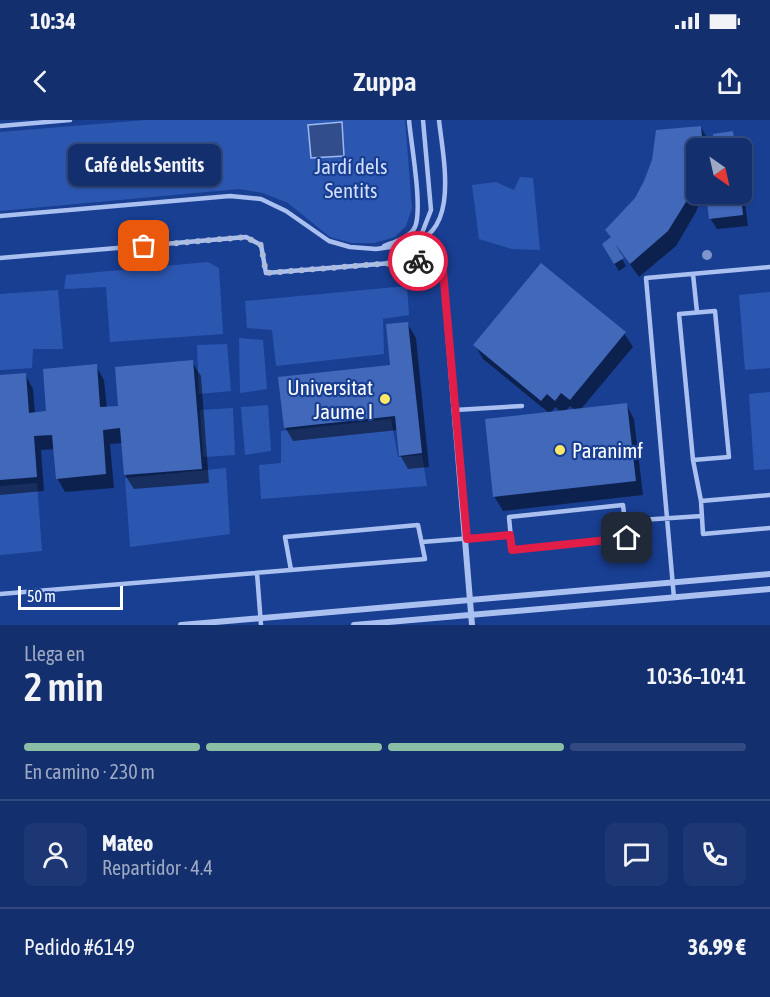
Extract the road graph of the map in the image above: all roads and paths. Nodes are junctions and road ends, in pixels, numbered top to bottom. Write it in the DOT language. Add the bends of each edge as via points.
graph roads {
  1 [pos="70,120"];
  2 [pos="409,120"];
  3 [pos="423,120"];
  4 [pos="439,120"];
  5 [pos="0,126"];
  6 [pos="0,216"];
  7 [pos="405,245"];
  8 [pos="376,249"];
  9 [pos="0,258"];
  10 [pos="439,259"];
  11 [pos="770,267"];
  12 [pos="693,274"];
  13 [pos="697,312"];
  14 [pos="522,406"];
  15 [pos="455,410"];
  16 [pos="693,460"];
  17 [pos="770,495"];
  18 [pos="700,501"];
  19 [pos="702,516"];
  20 [pos="667,518"];
  21 [pos="625,521"];
  22 [pos="770,528"];
  23 [pos="510,535"];
  24 [pos="467,539"];
  25 [pos="422,542"];
  26 [pos="291,570"];
  27 [pos="258,573"];
  28 [pos="770,574"];
  29 [pos="672,583"];
  30 [pos="770,589"];
  31 [pos="0,594"];
  32 [pos="674,598"];
  33 [pos="472,599"];
  34 [pos="473,615"];
  35 [pos="261,622"];
  36 [pos="181,625"];
  37 [pos="354,625"];
  38 [pos="472,625"];
  1 -- 5 [label="lane"];
  2 -- 8 [label="lane" via="418,211 415,229"];
  3 -- 7 [label="lane" via="431,210 422,233"];
  4 -- 7 [label="lane" via="444,208 430,233 419,242"];
  6 -- 8 [label="lane" via="230,196 261,200 286,211 329,241"];
  7 -- 8 [label="lane"];
  9 -- 10 [label="lane" via="246,237 261,245 266,273"];
  10 -- 15 [label="street"];
  11 -- 12 [label="lane"];
  12 -- 13 [label="lane"];
  12 -- 20 [label="lane" via="646,278"];
  13 -- 16 [label="lane" via="679,314"];
  13 -- 16 [label="lane" via="715,311 729,457"];
  14 -- 15 [label="lane"];
  15 -- 24 [label="street"];
  16 -- 18 [label="lane"];
  17 -- 18 [label="lane"];
  18 -- 19 [label="lane"];
  19 -- 20 [label="lane"];
  19 -- 22 [label="lane" via="704,534"];
  20 -- 21 [label="lane"];
  20 -- 29 [label="lane"];
  21 -- 23 [label="lane" via="627,538 512,550"];
  21 -- 23 [label="lane" via="623,505 509,517"];
  23 -- 24 [label="lane"];
  24 -- 25 [label="lane"];
  24 -- 33 [label="street"];
  25 -- 26 [label="lane" via="425,559"];
  25 -- 26 [label="lane" via="418,525 285,537"];
  26 -- 27 [label="lane"];
  27 -- 31 [label="lane"];
  27 -- 35 [label="lane"];
  28 -- 29 [label="street"];
  29 -- 32 [label="lane"];
  29 -- 33 [label="street"];
  30 -- 32 [label="street"];
  32 -- 34 [label="street"];
  33 -- 34 [label="street"];
  33 -- 35 [label="street"];
  34 -- 37 [label="street"];
  34 -- 38 [label="street"];
  35 -- 36 [label="street"];
}
